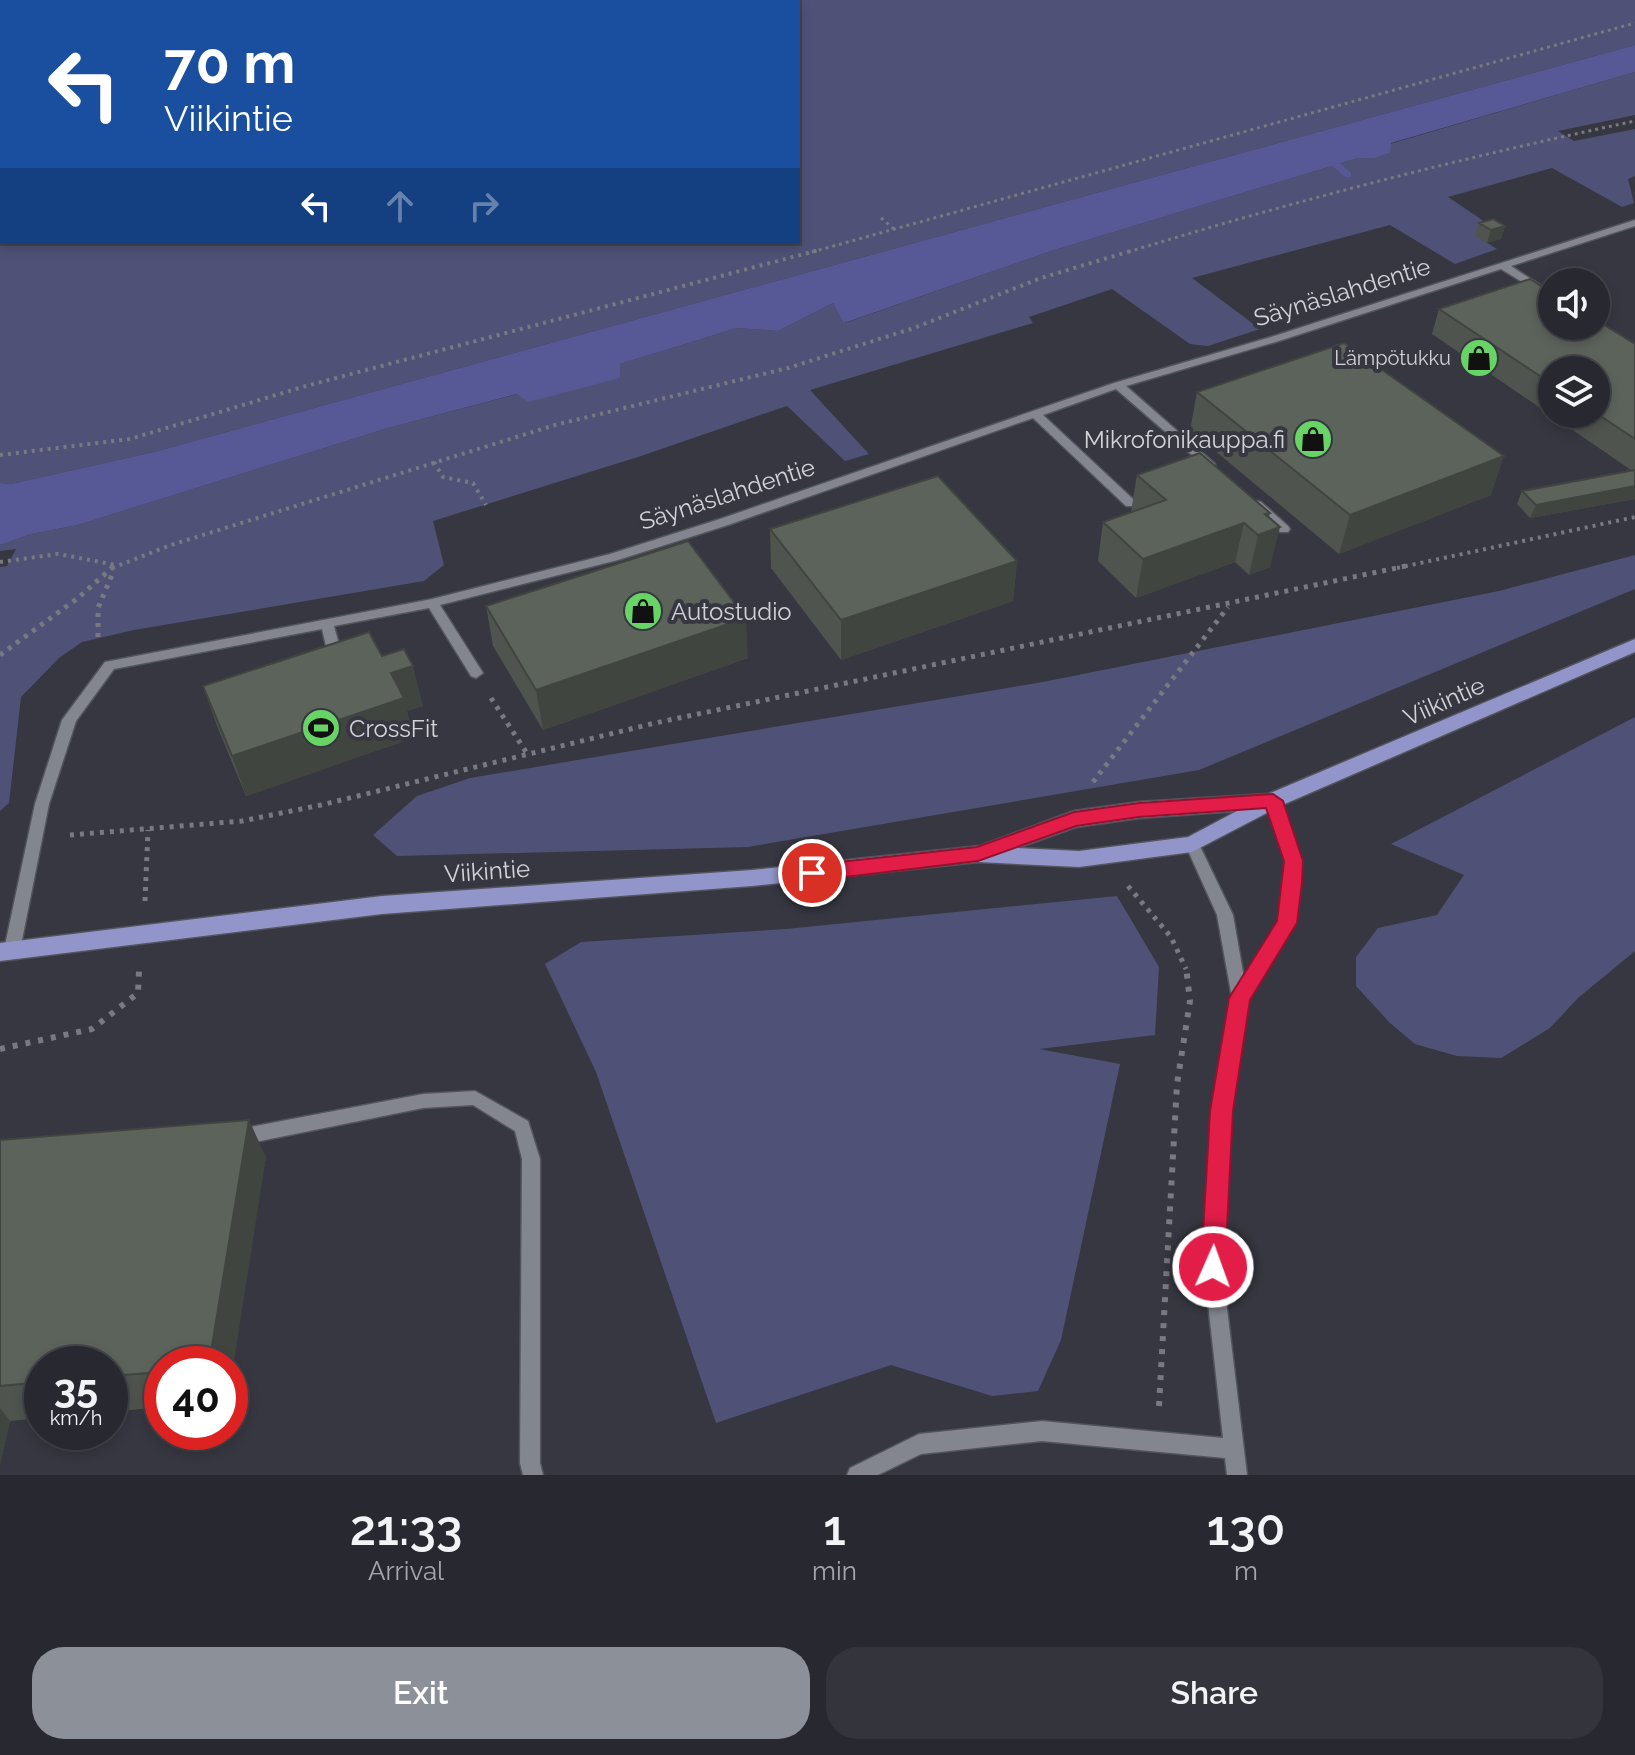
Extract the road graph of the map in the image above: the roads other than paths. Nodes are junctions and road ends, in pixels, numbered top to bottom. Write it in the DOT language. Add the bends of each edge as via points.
graph roads {
  1 [pos="1635,223"];
  2 [pos="1503,266"];
  3 [pos="1538,288"];
  4 [pos="1118,385"];
  5 [pos="1035,414"];
  6 [pos="1227,480"];
  7 [pos="1249,499"];
  8 [pos="1130,503"];
  9 [pos="1284,529"];
  10 [pos="432,603"];
  11 [pos="327,624"];
  12 [pos="1635,645"];
  13 [pos="476,673"];
  14 [pos="323,678"];
  15 [pos="1273,801"];
  16 [pos="1192,844"];
  17 [pos="978,854"];
  18 [pos="6,951"];
  19 [pos="1240,998"];
  20 [pos="221,1139"];
  21 [pos="1233,1449"];
  22 [pos="533,1475"];
  23 [pos="857,1475"];
  24 [pos="1237,1475"];
  1 -- 2 [label="street, Säynäslahdentie"];
  2 -- 3 [label="street"];
  2 -- 4 [label="street, Säynäslahdentie"];
  4 -- 5 [label="street, Säynäslahdentie"];
  4 -- 6 [label="street"];
  5 -- 8 [label="street"];
  5 -- 10 [label="street, Säynäslahdentie" via="614,557"];
  7 -- 9 [label="street"];
  10 -- 11 [label="street, Säynäslahdentie"];
  10 -- 13 [label="street"];
  11 -- 14 [label="street" via="337,663"];
  11 -- 18 [label="street, Säynäslahdentie" via="110,665 69,720"];
  12 -- 15 [label="main road, Viikintie"];
  15 -- 16 [label="main road, Viikintie"];
  15 -- 17 [label="main road, Viikintie" via="1074,819"];
  15 -- 19 [label="street" via="1294,861 1287,923"];
  16 -- 17 [label="main road, Viikintie" via="1079,859"];
  16 -- 19 [label="street" via="1225,915"];
  17 -- 18 [label="main road, Viikintie" via="752,878 382,905"];
  19 -- 21 [label="street" via="1221,1111 1213,1267"];
  20 -- 22 [label="street" via="423,1101 475,1098 522,1126 531,1159"];
  21 -- 23 [label="street" via="1042,1431 919,1444"];
  21 -- 24 [label="street"];
}
